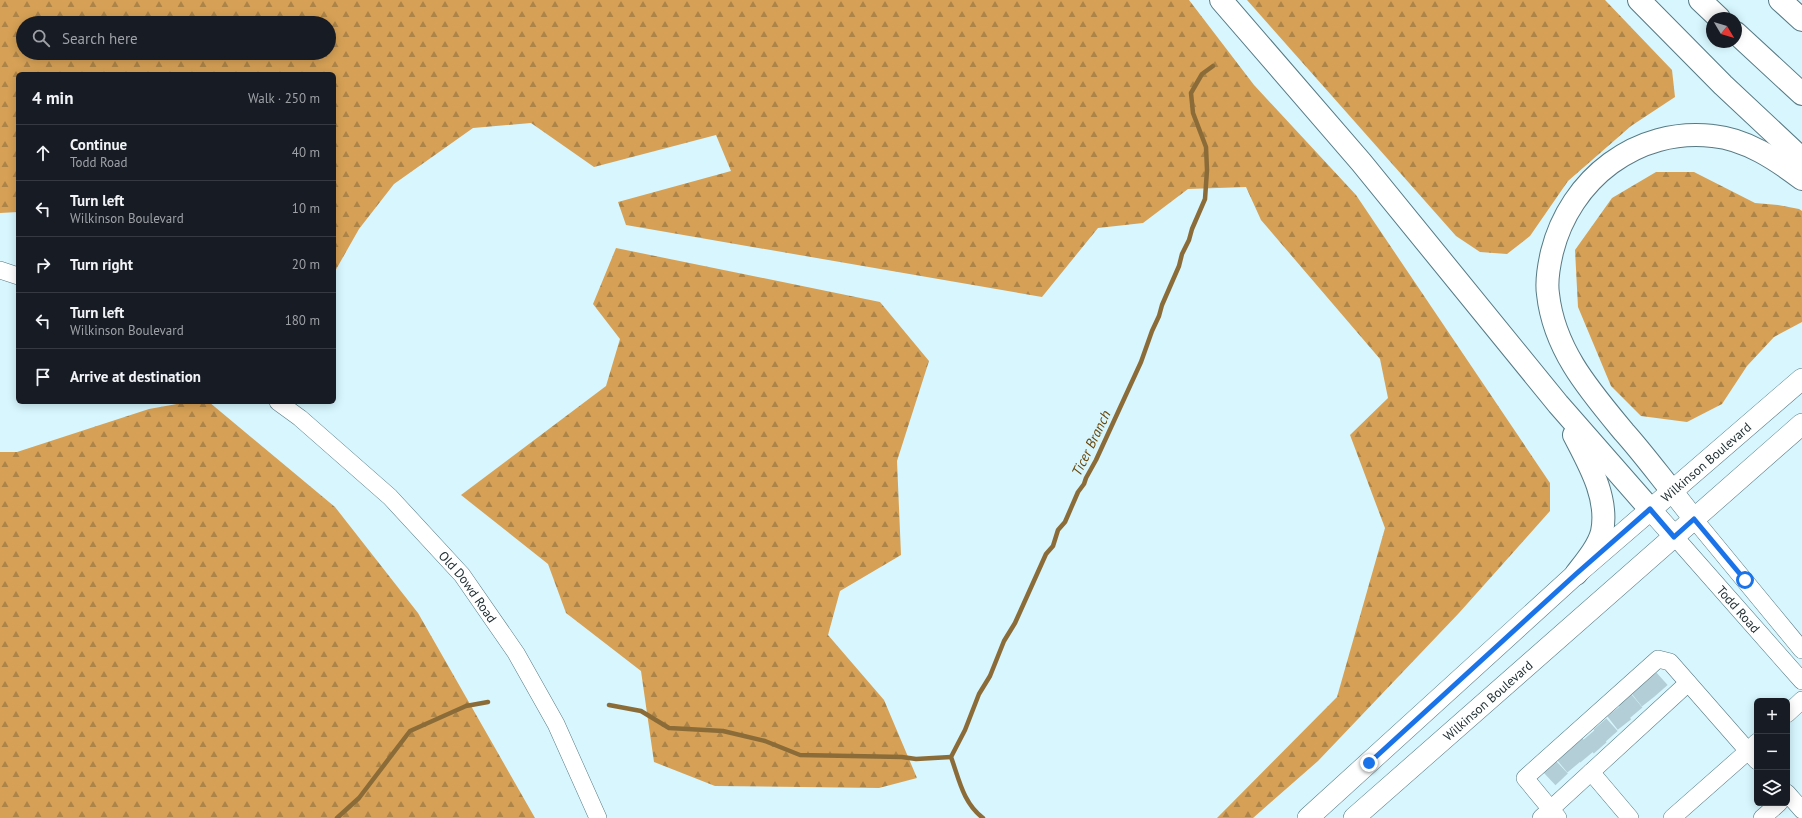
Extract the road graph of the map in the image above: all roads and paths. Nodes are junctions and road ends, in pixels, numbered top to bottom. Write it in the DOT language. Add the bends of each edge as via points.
graph roads {
  1 [pos="1221,0"];
  2 [pos="1639,0"];
  3 [pos="1700,0"];
  4 [pos="1780,0"];
  5 [pos="1713,12"];
  6 [pos="1802,20"];
  7 [pos="1742,39"];
  8 [pos="1802,94"];
  9 [pos="1802,159"];
  10 [pos="1802,179"];
  11 [pos="0,270"];
  12 [pos="16,275"];
  13 [pos="1802,379"];
  14 [pos="281,404"];
  15 [pos="1558,404"];
  16 [pos="1802,424"];
  17 [pos="1672,491"];
  18 [pos="1650,509"];
  19 [pos="1694,519"];
  20 [pos="1674,537"];
  21 [pos="1576,574"];
  22 [pos="1802,650"];
  23 [pos="1802,681"];
  24 [pos="1688,683"];
  25 [pos="1802,700"];
  26 [pos="1790,711"];
  27 [pos="1754,751"];
  28 [pos="1593,766"];
  29 [pos="1790,801"];
  30 [pos="1775,806"];
  31 [pos="1802,810"];
  32 [pos="1550,815"];
  33 [pos="598,818"];
  34 [pos="1308,818"];
  35 [pos="1354,818"];
  36 [pos="1630,818"];
  37 [pos="1672,818"];
  38 [pos="1762,818"];
  1 -- 15 [label="highway" via="1361,162"];
  2 -- 9 [label="highway" via="1723,85"];
  3 -- 5 [label="highway"];
  4 -- 6 [label="highway"];
  7 -- 8 [label="highway"];
  10 -- 17 [label="highway" via="1774,159 1734,140 1706,135 1687,135 1662,139 1636,148 1616,159 1585,185 1564,217 1550,263 1548,293 1563,348 1597,400"];
  11 -- 12 [label="street"];
  13 -- 17 [label="main road, Wilkinson Boulevard"];
  14 -- 33 [label="street, Old Dowd Road" via="390,497 462,575 524,666 556,724"];
  15 -- 18 [label="highway"];
  15 -- 21 [label="highway" via="1592,469 1604,514 1602,533 1593,552"];
  16 -- 19 [label="main road, Wilkinson Boulevard"];
  17 -- 18 [label="main road, Wilkinson Boulevard"];
  17 -- 19 [label="main road"];
  18 -- 20 [label="main road"];
  18 -- 21 [label="main road, Wilkinson Boulevard"];
  19 -- 20 [label="main road, Wilkinson Boulevard"];
  19 -- 22 [label="street, Todd Road"];
  20 -- 23 [label="street, Todd Road"];
  20 -- 35 [label="main road, Wilkinson Boulevard"];
  21 -- 34 [label="main road, Wilkinson Boulevard"];
  24 -- 27 [label="street"];
  24 -- 28 [label="street" via="1667,697"];
  24 -- 32 [label="street" via="1670,662 1658,659 1642,680 1548,764 1525,778"];
  25 -- 26 [label="street"];
  27 -- 37 [label="street"];
  28 -- 32 [label="street"];
  28 -- 36 [label="street"];
  29 -- 31 [label="street"];
  30 -- 38 [label="street"];
}
